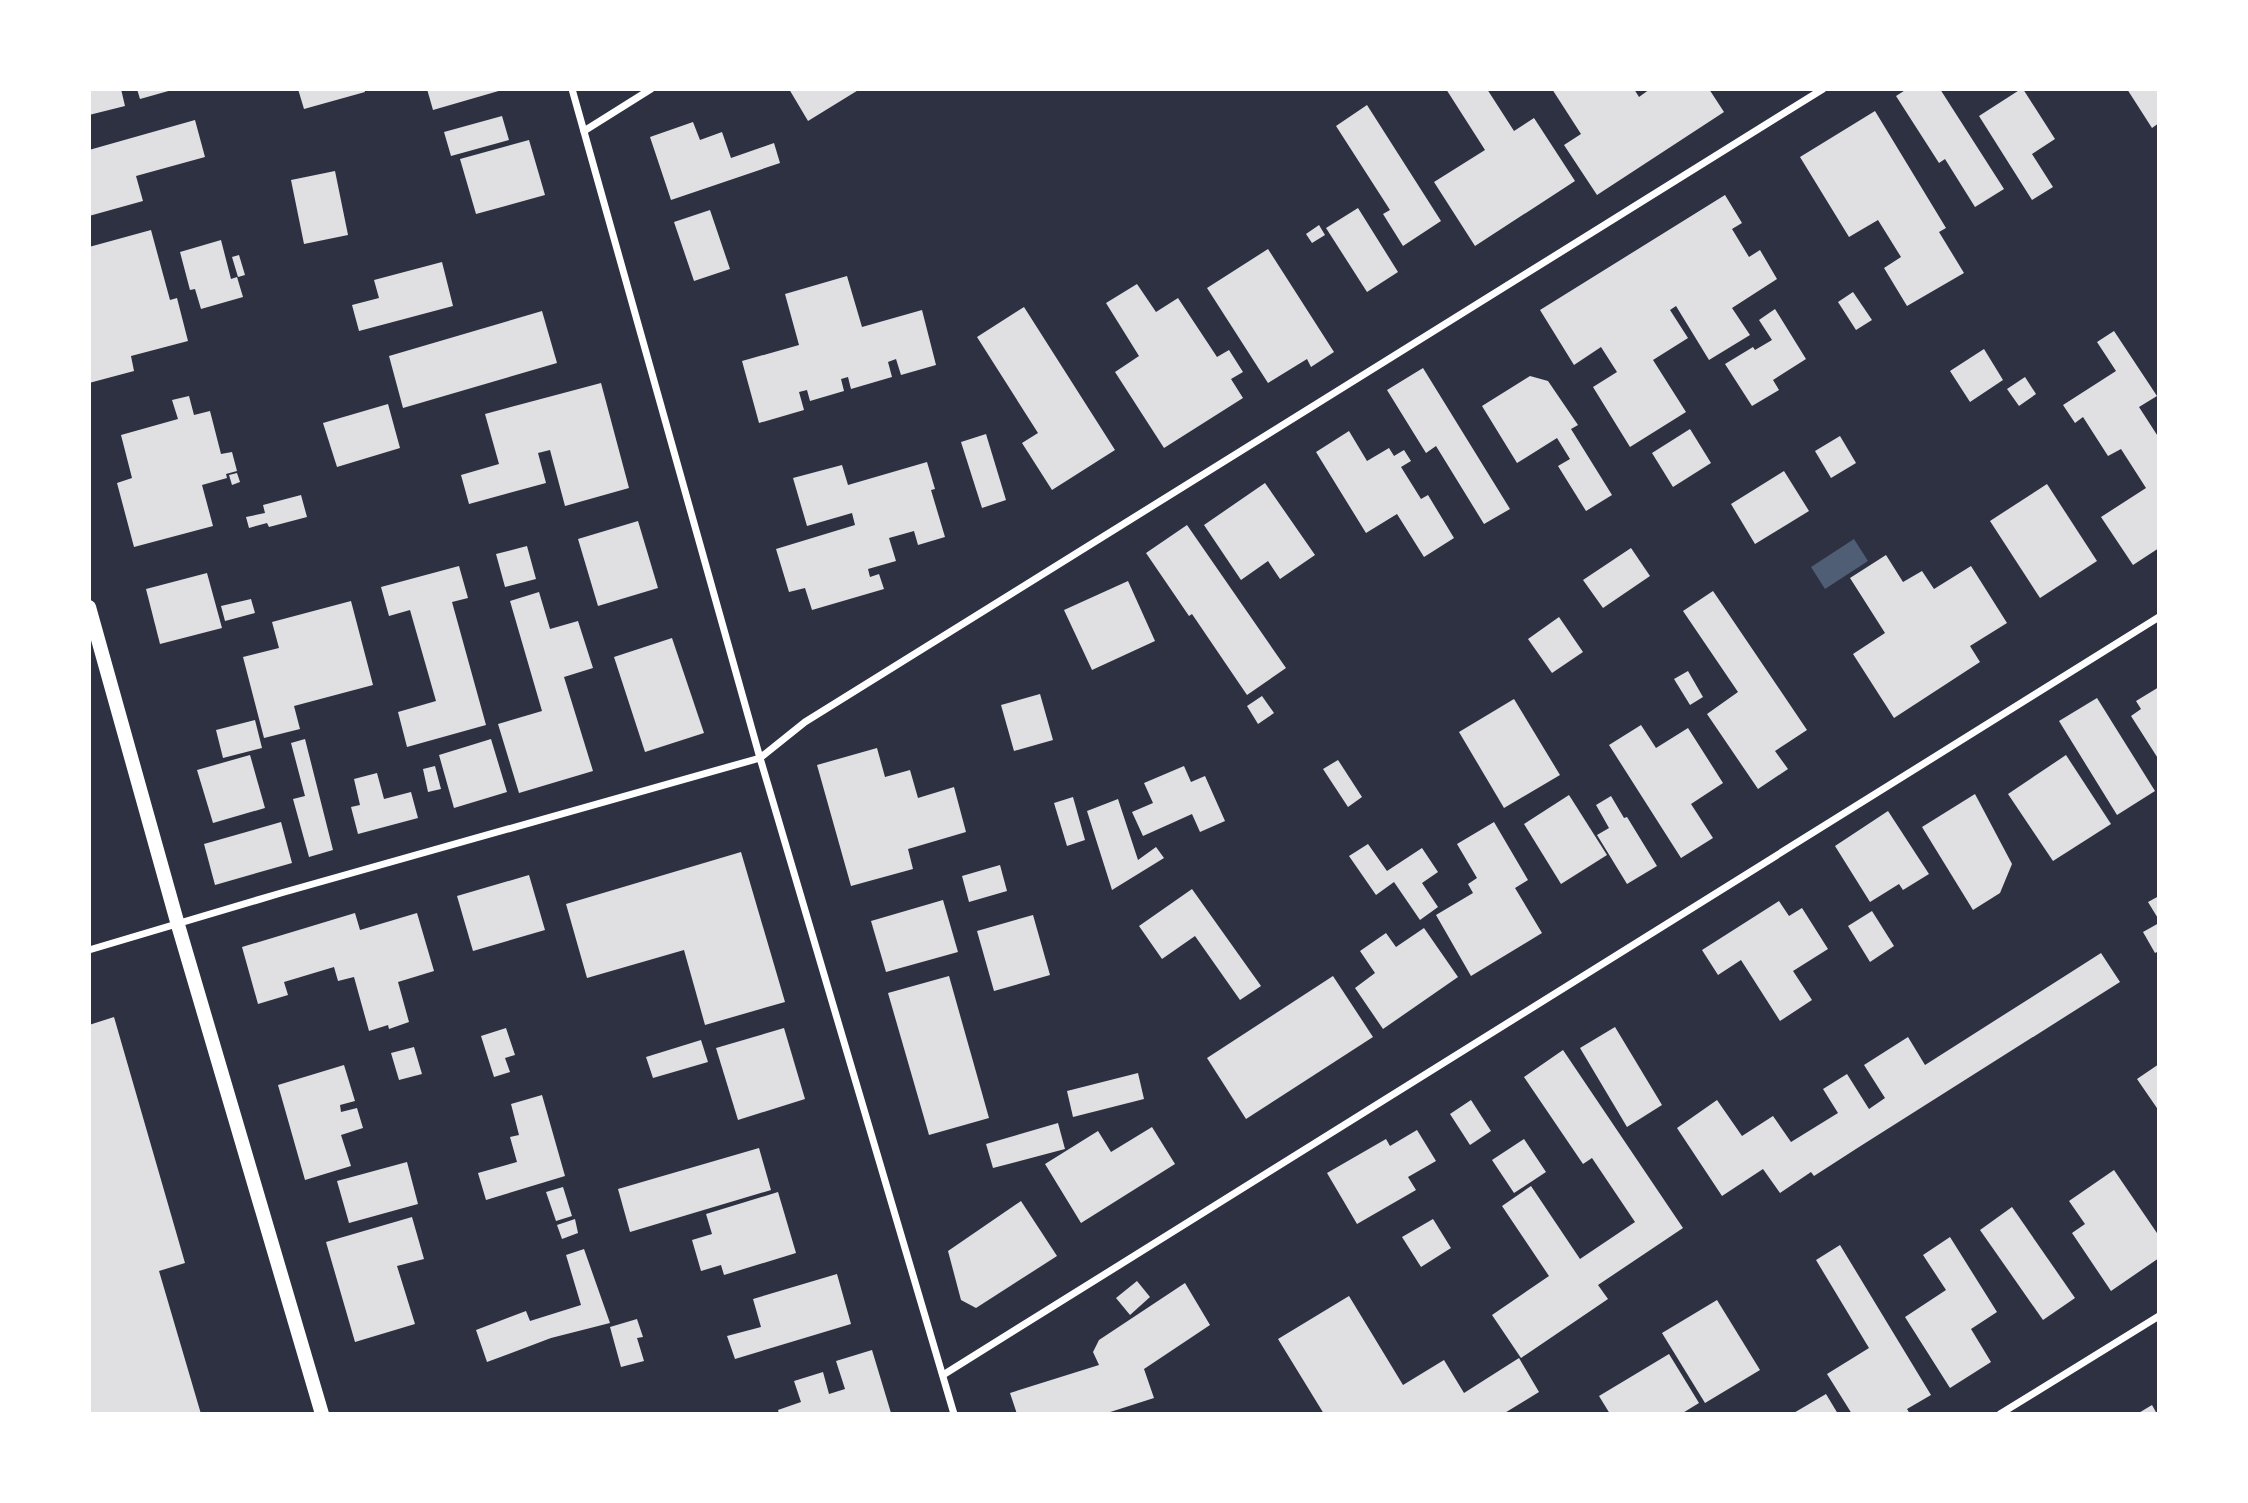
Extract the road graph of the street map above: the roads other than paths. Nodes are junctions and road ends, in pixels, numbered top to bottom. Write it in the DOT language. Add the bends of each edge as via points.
graph roads {
  1 [pos="572,89"];
  2 [pos="651,89"];
  3 [pos="1823,89"];
  4 [pos="584,131"];
  5 [pos="89,607"];
  6 [pos="2159,617"];
  7 [pos="761,758"];
  8 [pos="178,925"];
  9 [pos="89,950"];
  10 [pos="2159,1316"];
  11 [pos="943,1374"];
  12 [pos="322,1414"];
  13 [pos="954,1414"];
  14 [pos="2000,1414"];
  1 -- 4 [label="street"];
  2 -- 4 [label="street"];
  3 -- 7 [label="street" via="805,722"];
  4 -- 7 [label="street"];
  5 -- 8 [label="main road"];
  6 -- 11 [label="street"];
  7 -- 8 [label="street"];
  7 -- 11 [label="street"];
  8 -- 9 [label="street"];
  8 -- 12 [label="main road"];
  10 -- 14 [label="street"];
  11 -- 13 [label="street"];
}
